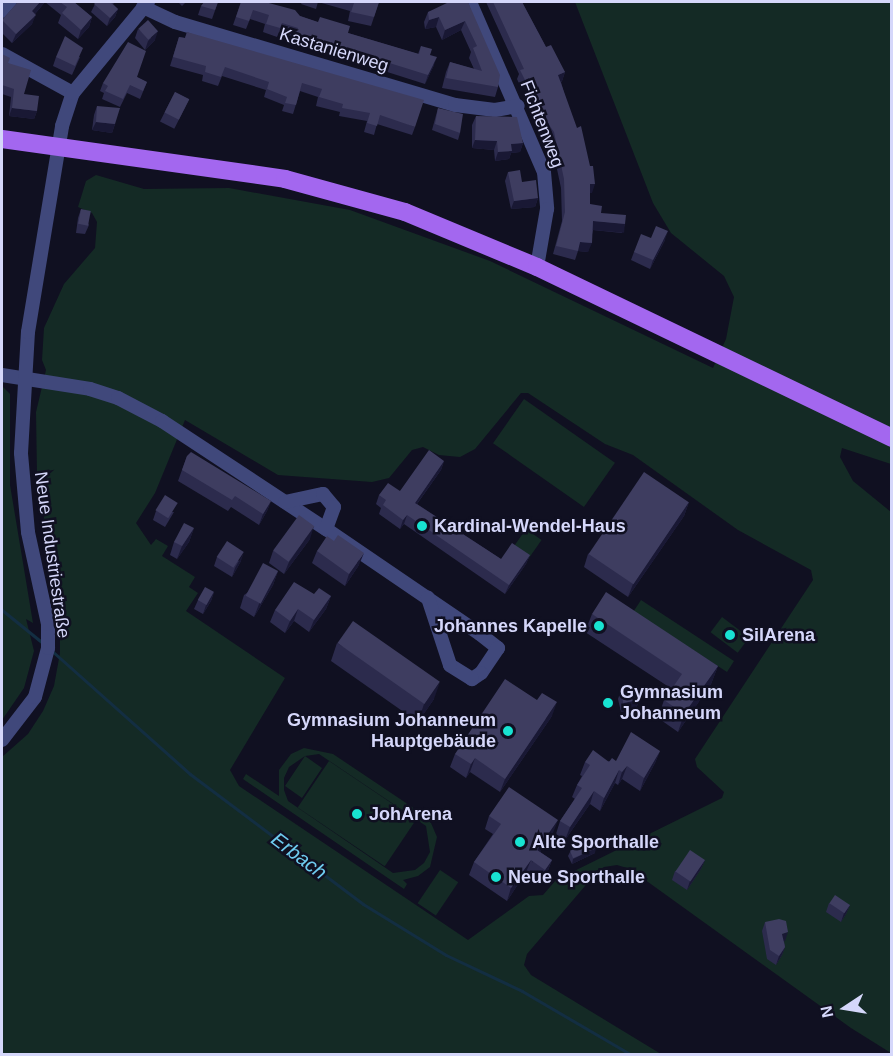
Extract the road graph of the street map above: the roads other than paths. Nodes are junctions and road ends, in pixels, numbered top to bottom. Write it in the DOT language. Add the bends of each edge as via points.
graph roads {
  1 [pos="9,2"];
  2 [pos="470,2"];
  3 [pos="146,4"];
  4 [pos="2,11"];
  5 [pos="2,54"];
  6 [pos="73,93"];
  7 [pos="518,106"];
  8 [pos="2,139"];
  9 [pos="59,148"];
  10 [pos="537,267"];
  11 [pos="2,375"];
  12 [pos="23,378"];
  13 [pos="891,438"];
  14 [pos="285,502"];
  15 [pos="326,529"];
  16 [pos="428,598"];
  17 [pos="2,740"];
  1 -- 4 [label="street"];
  2 -- 7 [label="street, Fichtenweg"];
  3 -- 6 [label="street"];
  3 -- 7 [label="street, Kastanienweg" via="186,25 455,105 495,110"];
  5 -- 6 [label="street"];
  6 -- 9 [label="street, Neue Industriestraße"];
  7 -- 10 [label="street, Fichtenweg" via="540,159 547,189"];
  8 -- 9 [label="main road"];
  9 -- 10 [label="main road" via="239,172 324,188 405,212"];
  9 -- 12 [label="street, Neue Industriestraße"];
  10 -- 13 [label="main road"];
  11 -- 12 [label="street"];
  12 -- 14 [label="street" via="90,389 142,409"];
  12 -- 17 [label="street, Neue Industriestraße" via="21,453 28,532 48,633 46,660 35,697"];
  14 -- 15 [label="street"];
  14 -- 15 [label="street" via="323,495 334,507"];
  15 -- 16 [label="street"];
  16 -- 16 [label="street" via="445,655 456,672 472,679 481,674 498,648"];
}
